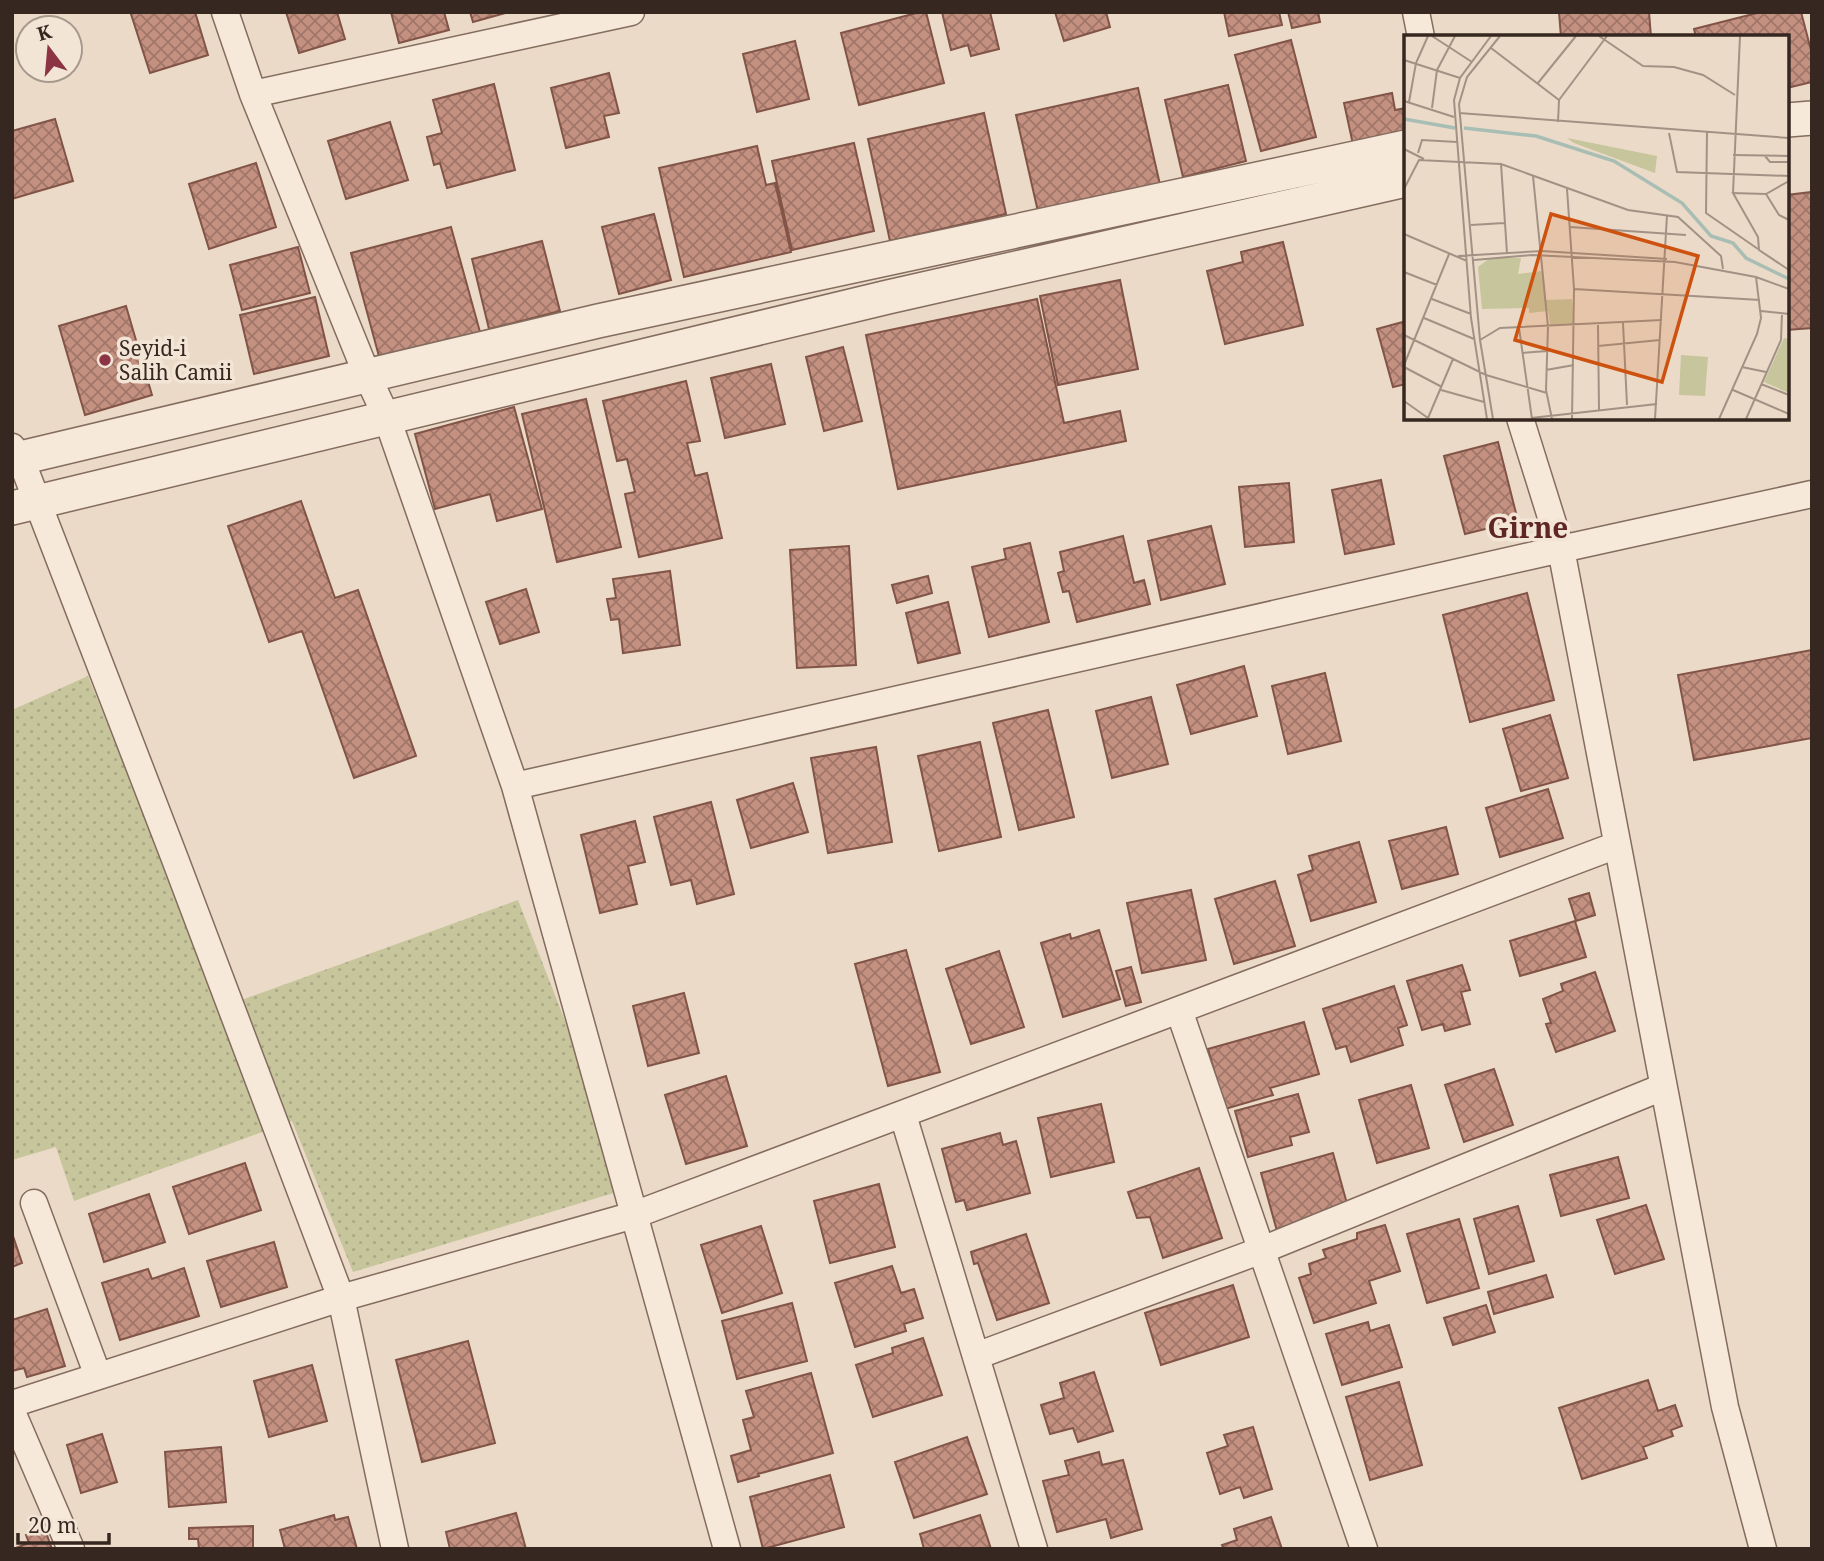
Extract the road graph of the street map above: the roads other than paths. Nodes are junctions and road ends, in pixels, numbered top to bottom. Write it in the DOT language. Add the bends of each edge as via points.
graph roads {
  1 [pos="225,12"];
  2 [pos="631,12"];
  3 [pos="1416,12"];
  4 [pos="1421,35"];
  5 [pos="253,94"];
  6 [pos="1812,118"];
  7 [pos="1789,120"];
  8 [pos="1404,146"];
  9 [pos="1404,180"];
  10 [pos="367,375"];
  11 [pos="387,418"];
  12 [pos="1521,420"];
  13 [pos="15,455"];
  14 [pos="1812,494"];
  15 [pos="24,505"];
  16 [pos="1561,549"];
  17 [pos="515,786"];
  18 [pos="1617,845"];
  19 [pos="1179,1010"];
  20 [pos="1663,1087"];
  21 [pos="903,1115"];
  22 [pos="34,1203"];
  23 [pos="634,1215"];
  24 [pos="1262,1250"];
  25 [pos="341,1298"];
  26 [pos="976,1356"];
  27 [pos="98,1376"];
  28 [pos="12,1404"];
  29 [pos="12,1412"];
  30 [pos="71,1549"];
  31 [pos="395,1549"];
  32 [pos="727,1549"];
  33 [pos="1034,1549"];
  34 [pos="1364,1549"];
  35 [pos="1763,1549"];
  1 -- 5 [label="street"];
  2 -- 5 [label="street"];
  3 -- 4 [label="street"];
  5 -- 10 [label="street"];
  6 -- 7 [label="street"];
  8 -- 10 [label="street"];
  9 -- 11 [label="street" via="888,297"];
  10 -- 11 [label="street"];
  10 -- 13 [label="street"];
  11 -- 15 [label="street"];
  11 -- 17 [label="street"];
  12 -- 16 [label="street"];
  13 -- 15 [label="street"];
  14 -- 16 [label="street"];
  15 -- 25 [label="street" via="175,859"];
  16 -- 17 [label="street"];
  16 -- 18 [label="street"];
  17 -- 23 [label="street"];
  18 -- 19 [label="street"];
  18 -- 20 [label="street"];
  19 -- 21 [label="street"];
  19 -- 24 [label="street"];
  20 -- 24 [label="street"];
  20 -- 35 [label="street" via="1725,1407"];
  21 -- 23 [label="street"];
  21 -- 26 [label="street"];
  22 -- 27 [label="street"];
  23 -- 25 [label="street"];
  23 -- 32 [label="street"];
  24 -- 26 [label="street"];
  24 -- 34 [label="street"];
  25 -- 27 [label="street"];
  25 -- 31 [label="street"];
  26 -- 33 [label="street"];
  27 -- 28 [label="street"];
  29 -- 30 [label="street"];
}
